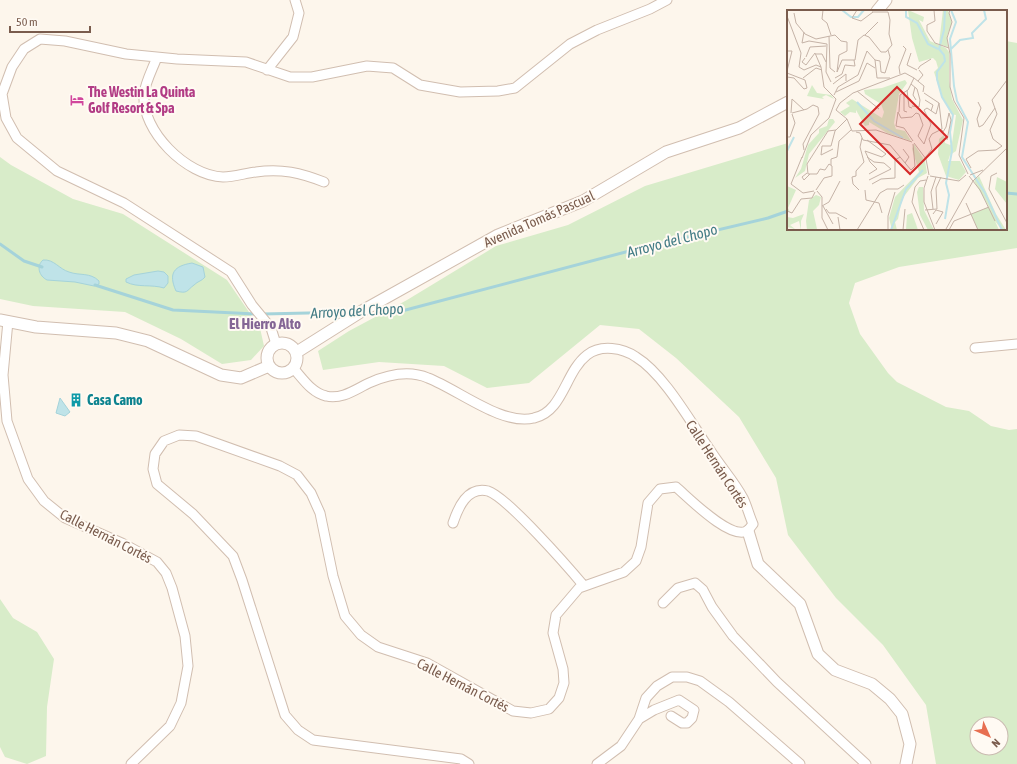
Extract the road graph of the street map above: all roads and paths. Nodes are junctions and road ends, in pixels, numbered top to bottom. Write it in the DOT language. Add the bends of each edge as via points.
graph roads {
  1 [pos="295,0"];
  2 [pos="667,0"];
  3 [pos="886,0"];
  4 [pos="878,10"];
  5 [pos="157,57"];
  6 [pos="267,70"];
  7 [pos="787,103"];
  8 [pos="324,182"];
  9 [pos="4,320"];
  10 [pos="276,344"];
  11 [pos="1017,344"];
  12 [pos="975,348"];
  13 [pos="297,352"];
  14 [pos="269,366"];
  15 [pos="294,369"];
  16 [pos="452,523"];
  17 [pos="748,530"];
  18 [pos="584,586"];
  19 [pos="663,603"];
  20 [pos="671,716"];
  21 [pos="639,720"];
  22 [pos="131,764"];
  23 [pos="469,764"];
  24 [pos="597,764"];
  25 [pos="800,764"];
  26 [pos="866,764"];
  27 [pos="906,764"];
  1 -- 6 [label="street" via="299,13 293,37"];
  2 -- 6 [label="street" via="570,44 515,88 498,92 460,92 420,85 392,68 367,66 312,77 290,77"];
  3 -- 4 [label="street"];
  5 -- 6 [label="street" via="246,62"];
  5 -- 8 [label="street" via="144,93 145,112 156,134 178,158 200,172 223,177 286,170"];
  5 -- 10 [label="street" via="40,39 24,49 12,66 2,94 6,118 17,138 57,171 124,203 230,272 271,328"];
  7 -- 13 [label="street, Avenida Tomás Pascual" via="739,128 666,152 583,201 498,235"];
  9 -- 14 [label="street" via="36,327 116,333 148,341 221,375 241,378"];
  9 -- 22 [label="street, Calle Hernán Cortés" via="3,375 7,421 28,479 44,501 65,518 122,543 157,562 172,588 185,636 188,666 181,703 170,726"];
  10 -- 13 [label="street" via="289,343"];
  10 -- 14 [label="street" via="269,349 266,358"];
  11 -- 12 [label="street"];
  13 -- 15 [label="street" via="298,361"];
  14 -- 15 [label="street" via="276,372 286,374"];
  15 -- 17 [label="street, Calle Hernán Cortés" via="311,388 326,396 344,396 371,382 402,373 427,377 508,418 525,420 541,417 556,404 573,369 588,354 603,348 621,350 637,357 659,377 743,498 753,524"];
  16 -- 18 [label="street" via="464,498 473,492 487,491 521,518"];
  17 -- 18 [label="street, Calle Hernán Cortés" via="742,532 721,527 676,488 660,489 648,503 641,547 636,561 624,572"];
  17 -- 27 [label="street" via="758,564 800,604 818,654 835,670 872,684 890,699 902,714 910,744"];
  18 -- 23 [label="street, Calle Hernán Cortés" via="579,588 556,615 554,633 564,683 559,698 549,709 531,713 513,711 427,663 378,647 361,635 345,616 333,576 320,513 311,493 296,475 280,466 196,436 178,435 171,438 164,442 155,454 153,469 157,484 193,514 233,556 285,715 298,730 313,740 461,759"];
  19 -- 26 [label="street" via="678,588 694,583 703,590 733,636 777,682"];
  20 -- 21 [label="street" via="682,723 687,723 692,718 694,710 679,700 654,710"];
  21 -- 24 [label="street" via="621,746"];
  21 -- 25 [label="street" via="646,698 657,686 672,678 687,677 700,681 730,702"];
}
